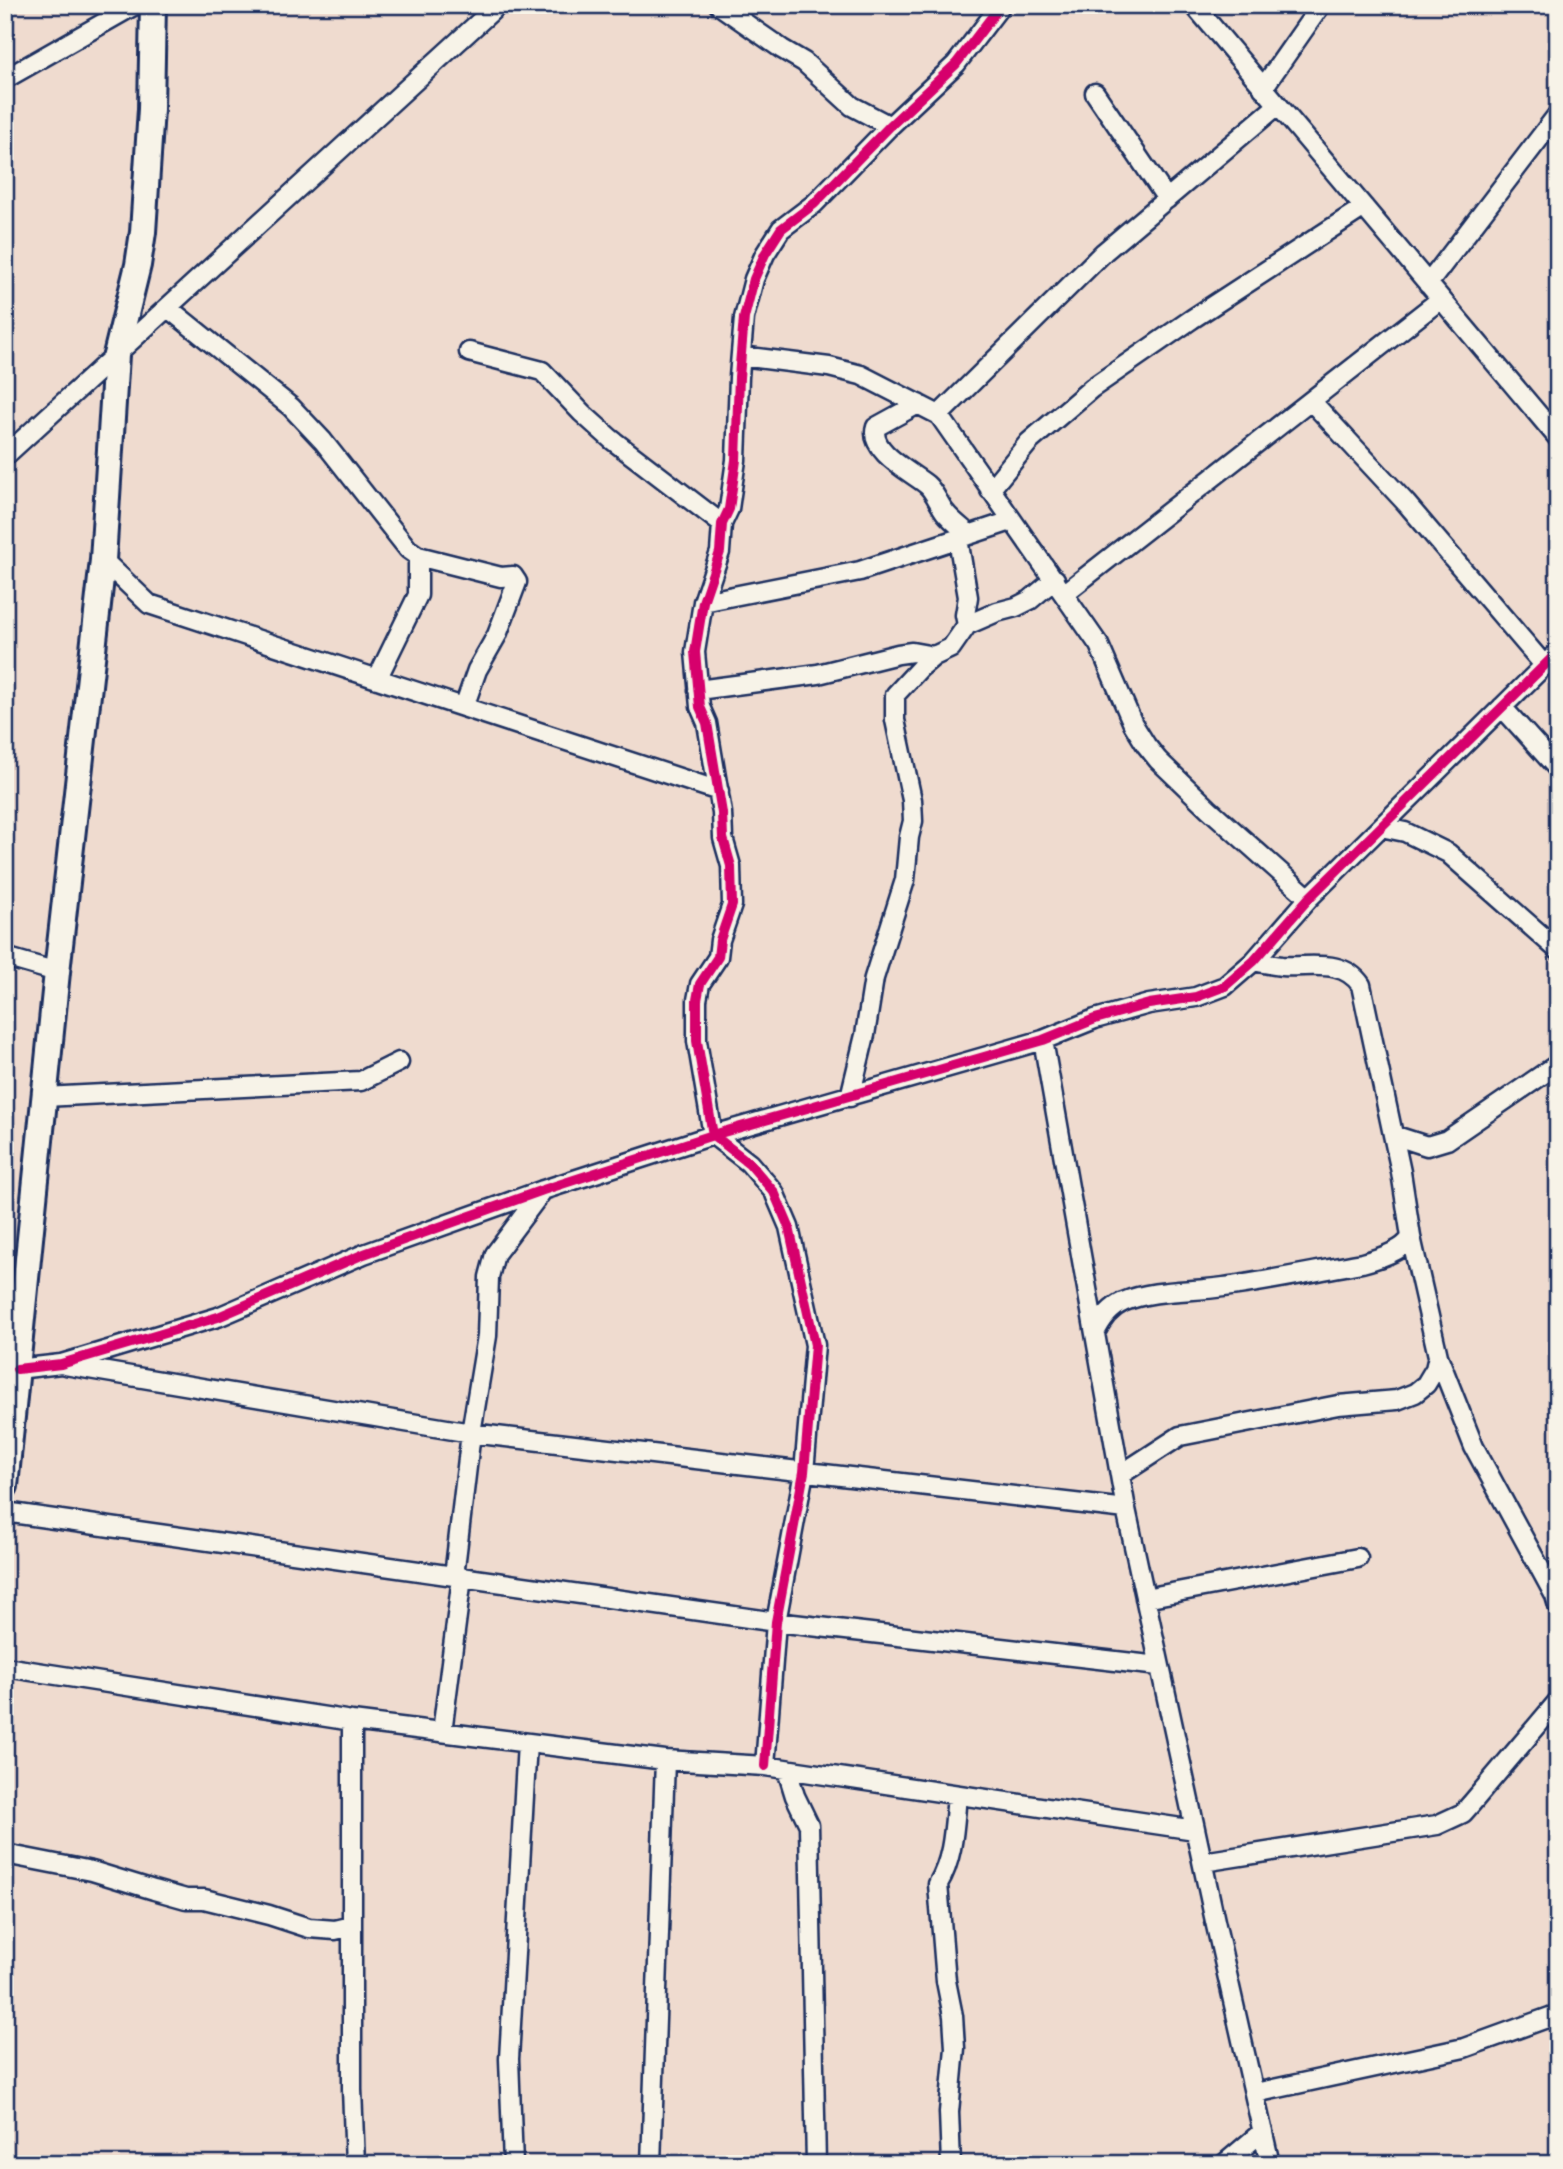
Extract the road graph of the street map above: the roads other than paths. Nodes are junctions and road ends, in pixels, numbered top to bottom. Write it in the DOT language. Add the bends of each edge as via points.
graph roads {
  1 [pos="135,5"];
  2 [pos="153,5"];
  3 [pos="498,5"];
  4 [pos="719,5"];
  5 [pos="1001,5"];
  6 [pos="1194,5"];
  7 [pos="1321,5"];
  8 [pos="5,79"];
  9 [pos="1263,88"];
  10 [pos="1095,93"];
  11 [pos="1278,105"];
  12 [pos="1558,114"];
  13 [pos="890,125"];
  14 [pos="1167,199"];
  15 [pos="1364,207"];
  16 [pos="1428,284"];
  17 [pos="1441,299"];
  18 [pos="168,308"];
  19 [pos="470,352"];
  20 [pos="116,355"];
  21 [pos="741,356"];
  22 [pos="1312,401"];
  23 [pos="918,404"];
  24 [pos="939,415"];
  25 [pos="1558,438"];
  26 [pos="5,456"];
  27 [pos="990,490"];
  28 [pos="1011,521"];
  29 [pos="722,524"];
  30 [pos="964,537"];
  31 [pos="418,556"];
  32 [pos="103,560"];
  33 [pos="1060,586"];
  34 [pos="703,602"];
  35 [pos="967,625"];
  36 [pos="1558,652"];
  37 [pos="934,656"];
  38 [pos="1544,665"];
  39 [pos="377,679"];
  40 [pos="698,691"];
  41 [pos="1502,707"];
  42 [pos="464,708"];
  43 [pos="1558,769"];
  44 [pos="719,791"];
  45 [pos="1381,827"];
  46 [pos="1309,898"];
  47 [pos="1558,950"];
  48 [pos="5,957"];
  49 [pos="1254,961"];
  50 [pos="57,972"];
  51 [pos="1043,1040"];
  52 [pos="399,1062"];
  53 [pos="1558,1064"];
  54 [pos="44,1097"];
  55 [pos="850,1097"];
  56 [pos="713,1135"];
  57 [pos="1393,1135"];
  58 [pos="1427,1146"];
  59 [pos="1401,1172"];
  60 [pos="543,1190"];
  61 [pos="1411,1237"];
  62 [pos="1095,1333"];
  63 [pos="1438,1356"];
  64 [pos="61,1364"];
  65 [pos="12,1382"];
  66 [pos="471,1433"];
  67 [pos="804,1472"];
  68 [pos="1120,1475"];
  69 [pos="5,1486"];
  70 [pos="1126,1509"];
  71 [pos="5,1511"];
  72 [pos="1358,1558"];
  73 [pos="458,1576"];
  74 [pos="1145,1598"];
  75 [pos="1558,1606"];
  76 [pos="776,1622"];
  77 [pos="1159,1666"];
  78 [pos="5,1667"];
  79 [pos="1558,1701"];
  80 [pos="352,1721"];
  81 [pos="442,1732"];
  82 [pos="527,1743"];
  83 [pos="665,1760"];
  84 [pos="765,1766"];
  85 [pos="787,1770"];
  86 [pos="957,1795"];
  87 [pos="1195,1830"];
  88 [pos="5,1854"];
  89 [pos="1203,1862"];
  90 [pos="352,1926"];
  91 [pos="1558,2014"];
  92 [pos="1255,2093"];
  93 [pos="1263,2131"];
  94 [pos="355,2164"];
  95 [pos="513,2164"];
  96 [pos="651,2164"];
  97 [pos="816,2164"];
  98 [pos="951,2164"];
  99 [pos="1224,2164"];
  100 [pos="1270,2164"];
  1 -- 8 [label="street"];
  2 -- 20 [label="street" via="143,232"];
  3 -- 18 [label="street"];
  4 -- 13 [label="street" via="804,62 852,106"];
  5 -- 13 [label="street" via="956,64"];
  6 -- 9 [label="street"];
  7 -- 9 [label="street"];
  9 -- 11 [label="street"];
  10 -- 14 [label="street"];
  11 -- 14 [label="street"];
  11 -- 15 [label="street"];
  12 -- 16 [label="street"];
  13 -- 21 [label="street" via="814,204 781,229 770,246 754,279"];
  14 -- 24 [label="street" via="1104,252"];
  15 -- 16 [label="street"];
  15 -- 27 [label="street" via="1091,388 1029,442"];
  16 -- 17 [label="street"];
  17 -- 22 [label="street"];
  17 -- 25 [label="street"];
  18 -- 20 [label="street"];
  18 -- 31 [label="street" via="291,407"];
  19 -- 29 [label="street" via="542,371 611,439"];
  20 -- 26 [label="street"];
  20 -- 32 [label="street"];
  21 -- 23 [label="street" via="861,374"];
  21 -- 29 [label="street" via="736,460 729,509"];
  22 -- 33 [label="street"];
  22 -- 38 [label="street"];
  23 -- 24 [label="street"];
  23 -- 30 [label="street" via="876,427 876,441 929,486"];
  24 -- 27 [label="street"];
  27 -- 28 [label="street"];
  28 -- 30 [label="street"];
  28 -- 33 [label="street"];
  29 -- 34 [label="street" via="720,552"];
  30 -- 34 [label="street" via="860,571"];
  30 -- 35 [label="street"];
  31 -- 39 [label="street" via="418,595"];
  31 -- 42 [label="street" via="513,576 517,583"];
  32 -- 39 [label="street" via="149,604"];
  32 -- 50 [label="street"];
  33 -- 35 [label="street"];
  33 -- 46 [label="street" via="1099,645 1133,724 1158,760"];
  34 -- 40 [label="street" via="695,652"];
  35 -- 37 [label="street" via="951,648"];
  36 -- 38 [label="street"];
  37 -- 40 [label="street" via="898,654 818,674"];
  37 -- 55 [label="street" via="895,695 895,720 913,821 905,880 874,978"];
  38 -- 41 [label="street"];
  39 -- 42 [label="street"];
  40 -- 44 [label="street"];
  41 -- 43 [label="street"];
  41 -- 45 [label="street"];
  42 -- 44 [label="street"];
  44 -- 56 [label="street" via="732,905 718,957 700,984 697,1000 697,1041"];
  45 -- 46 [label="street"];
  45 -- 47 [label="street" via="1415,836 1448,853"];
  46 -- 49 [label="street"];
  48 -- 50 [label="street"];
  49 -- 51 [label="street" via="1225,986 1196,997 1095,1019"];
  49 -- 57 [label="street" via="1331,966 1354,974 1361,985"];
  50 -- 54 [label="street"];
  51 -- 55 [label="street"];
  51 -- 62 [label="street"];
  52 -- 54 [label="street" via="361,1080"];
  53 -- 58 [label="street" via="1447,1140"];
  54 -- 65 [label="street"];
  55 -- 56 [label="street"];
  56 -- 60 [label="street"];
  56 -- 67 [label="street" via="749,1163 774,1192 789,1227 815,1345"];
  57 -- 58 [label="street"];
  57 -- 59 [label="street"];
  58 -- 59 [label="street"];
  59 -- 61 [label="street"];
  60 -- 64 [label="street" via="364,1254 218,1317"];
  60 -- 66 [label="street" via="495,1254"];
  61 -- 62 [label="street" via="1362,1263 1130,1300 1107,1313"];
  61 -- 63 [label="street"];
  62 -- 68 [label="street"];
  63 -- 68 [label="street" via="1426,1384 1415,1394 1180,1436"];
  63 -- 75 [label="street" via="1474,1447"];
  64 -- 65 [label="street"];
  64 -- 66 [label="street"];
  65 -- 69 [label="street"];
  66 -- 67 [label="street"];
  66 -- 73 [label="street"];
  67 -- 70 [label="street"];
  67 -- 76 [label="street"];
  68 -- 70 [label="street"];
  70 -- 74 [label="street"];
  71 -- 73 [label="street"];
  72 -- 74 [label="street"];
  73 -- 76 [label="street"];
  73 -- 81 [label="street"];
  74 -- 77 [label="street"];
  76 -- 77 [label="street"];
  76 -- 84 [label="street"];
  77 -- 87 [label="street"];
  78 -- 80 [label="street"];
  79 -- 89 [label="street" via="1471,1804 1444,1822"];
  80 -- 81 [label="street"];
  80 -- 90 [label="street"];
  81 -- 82 [label="street"];
  82 -- 83 [label="street"];
  82 -- 95 [label="street" via="509,2059"];
  83 -- 84 [label="street"];
  83 -- 96 [label="street"];
  84 -- 85 [label="street"];
  85 -- 86 [label="street"];
  85 -- 97 [label="street" via="808,1825"];
  86 -- 87 [label="street"];
  86 -- 98 [label="street" via="951,1855 938,1884 955,2048 949,2112"];
  87 -- 89 [label="street"];
  88 -- 90 [label="street" via="92,1871 309,1928"];
  89 -- 92 [label="street"];
  90 -- 94 [label="street"];
  91 -- 92 [label="street" via="1464,2048"];
  92 -- 93 [label="street"];
  93 -- 99 [label="street"];
  93 -- 100 [label="street"];
}
